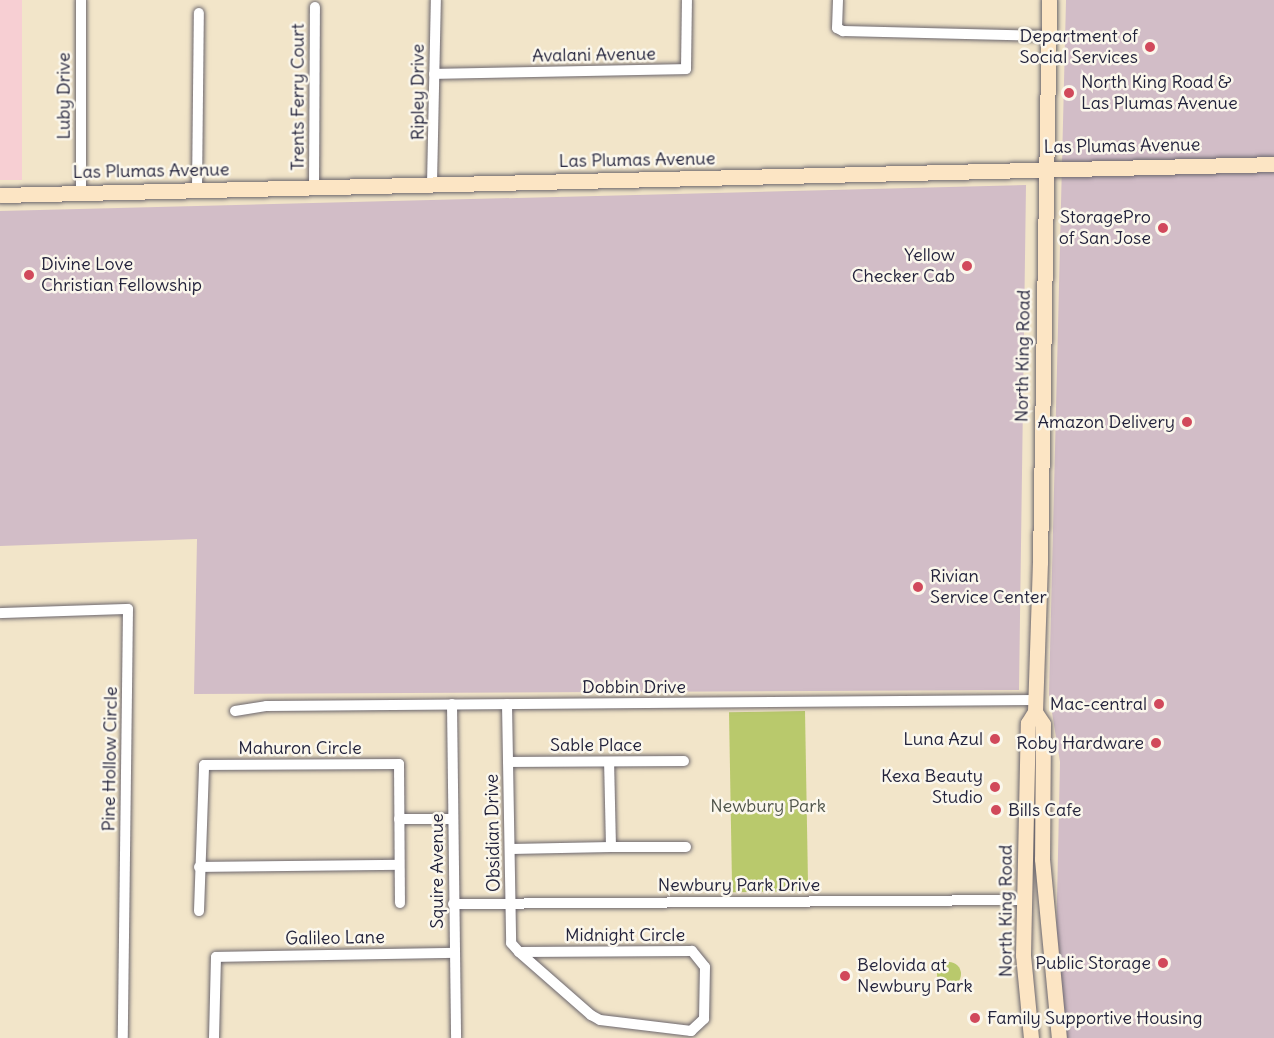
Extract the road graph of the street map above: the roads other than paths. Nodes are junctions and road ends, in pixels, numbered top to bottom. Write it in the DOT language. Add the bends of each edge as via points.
graph roads {
  1 [pos="81,0"];
  2 [pos="436,0"];
  3 [pos="687,0"];
  4 [pos="837,0"];
  5 [pos="1049,0"];
  6 [pos="315,7"];
  7 [pos="199,13"];
  8 [pos="1048,36"];
  9 [pos="434,74"];
  10 [pos="1274,164"];
  11 [pos="1047,167"];
  12 [pos="432,184"];
  13 [pos="314,187"];
  14 [pos="197,190"];
  15 [pos="81,193"];
  16 [pos="0,195"];
  17 [pos="0,613"];
  18 [pos="452,704"];
  19 [pos="507,704"];
  20 [pos="1035,706"];
  21 [pos="235,711"];
  22 [pos="684,761"];
  23 [pos="508,762"];
  24 [pos="609,762"];
  25 [pos="399,819"];
  26 [pos="453,819"];
  27 [pos="611,847"];
  28 [pos="686,847"];
  29 [pos="511,849"];
  30 [pos="399,865"];
  31 [pos="199,867"];
  32 [pos="1024,900"];
  33 [pos="400,903"];
  34 [pos="453,904"];
  35 [pos="510,904"];
  36 [pos="199,911"];
  37 [pos="519,952"];
  38 [pos="454,953"];
  39 [pos="123,1038"];
  40 [pos="214,1038"];
  41 [pos="456,1038"];
  42 [pos="1031,1038"];
  43 [pos="1059,1038"];
  1 -- 15 [label="street, Luby Drive"];
  2 -- 9 [label="street, Ripley Drive"];
  3 -- 9 [label="street, Avalani Avenue" via="686,69"];
  4 -- 8 [label="street" via="837,28 843,31"];
  5 -- 8 [label="main road, North King Road"];
  6 -- 13 [label="street, Trents Ferry Court"];
  7 -- 14 [label="street"];
  8 -- 11 [label="main road, North King Road"];
  9 -- 12 [label="street, Ripley Drive"];
  10 -- 11 [label="main road, Las Plumas Avenue"];
  11 -- 12 [label="main road, Las Plumas Avenue"];
  11 -- 20 [label="main road, North King Road"];
  12 -- 13 [label="main road, Las Plumas Avenue"];
  13 -- 14 [label="main road, Las Plumas Avenue"];
  14 -- 15 [label="main road, Las Plumas Avenue"];
  15 -- 16 [label="main road, Las Plumas Avenue"];
  17 -- 39 [label="street, Pine Hollow Circle" via="128,609"];
  18 -- 19 [label="street, Dobbin Drive"];
  18 -- 21 [label="street, Dobbin Drive" via="266,705"];
  18 -- 26 [label="street, Squire Avenue"];
  19 -- 20 [label="street, Dobbin Drive"];
  19 -- 23 [label="street, Obsidian Drive"];
  20 -- 32 [label="main road, North King Road" via="1028,723"];
  20 -- 43 [label="main road, North King Road" via="1043,724 1042,859"];
  22 -- 24 [label="street, Sable Place"];
  23 -- 24 [label="street, Sable Place"];
  23 -- 29 [label="street, Obsidian Drive"];
  24 -- 27 [label="street"];
  25 -- 26 [label="street"];
  25 -- 30 [label="street, Mahuron Circle"];
  25 -- 31 [label="street, Mahuron Circle" via="399,764 204,765"];
  26 -- 34 [label="street, Squire Avenue"];
  27 -- 28 [label="street"];
  27 -- 29 [label="street"];
  29 -- 35 [label="street, Obsidian Drive"];
  30 -- 31 [label="street"];
  30 -- 33 [label="street, Mahuron Circle"];
  31 -- 36 [label="street, Mahuron Circle"];
  32 -- 35 [label="street, Newbury Park Drive"];
  32 -- 42 [label="main road, North King Road" via="1023,955"];
  34 -- 35 [label="street, Newbury Park Drive"];
  34 -- 38 [label="street, Squire Avenue"];
  35 -- 37 [label="street" via="511,943"];
  37 -- 37 [label="street, Midnight Circle" via="600,1020 691,1031 704,1019 705,967 692,951"];
  38 -- 40 [label="street, Galileo Lane" via="216,957"];
  38 -- 41 [label="street, Squire Avenue"];
}
